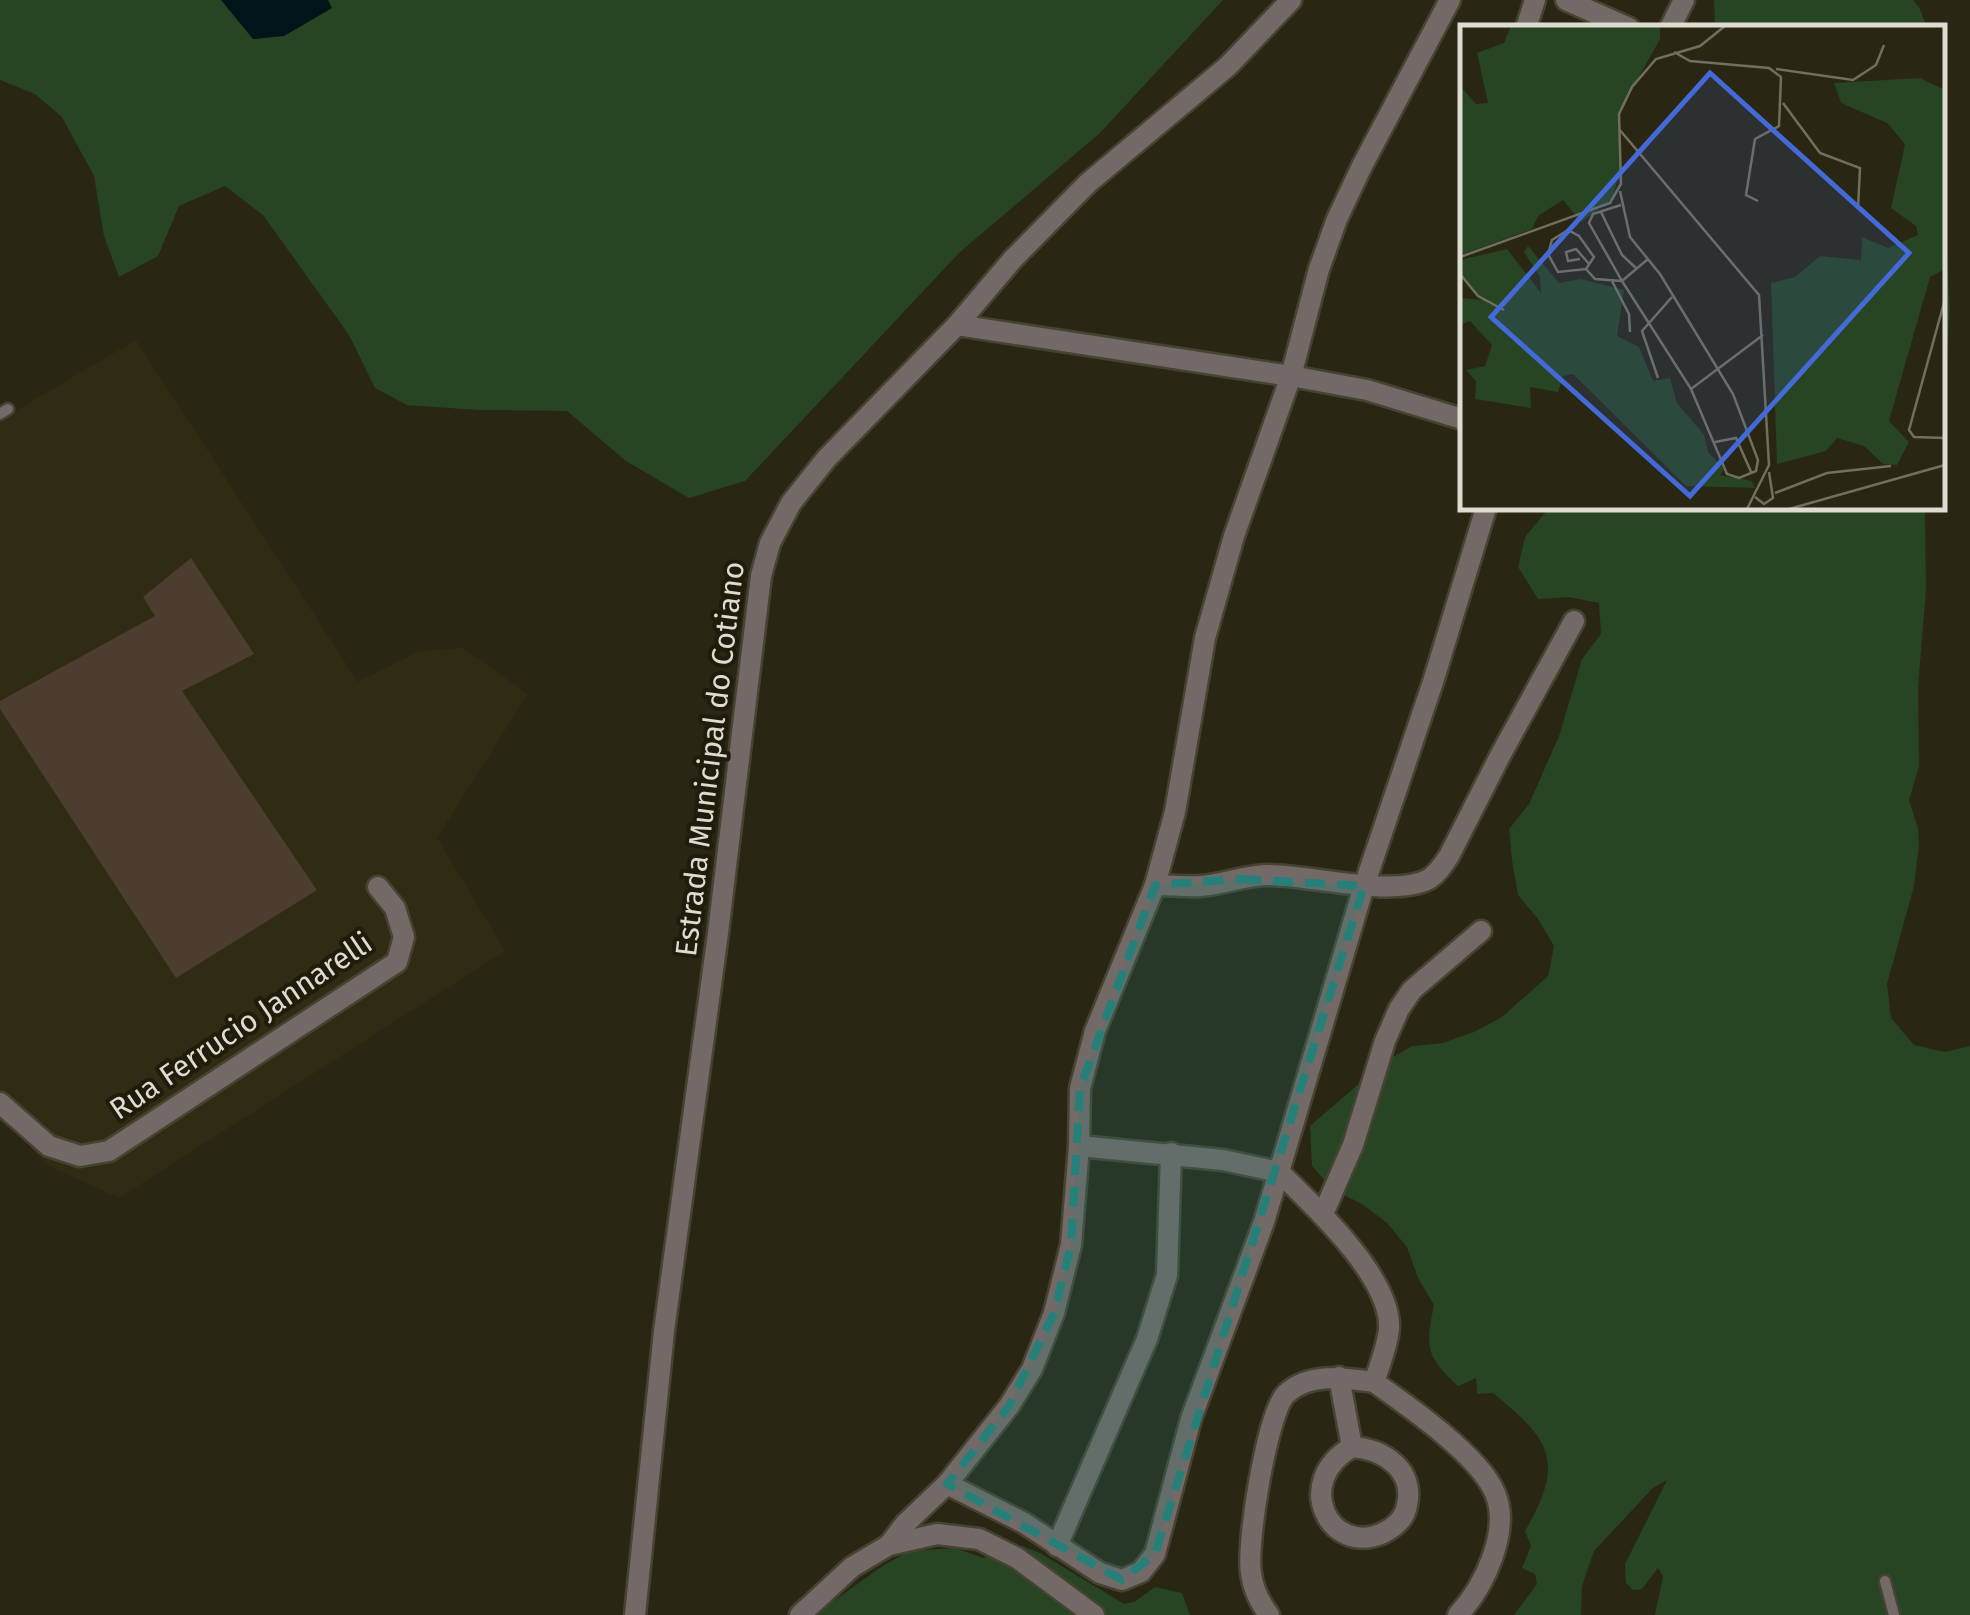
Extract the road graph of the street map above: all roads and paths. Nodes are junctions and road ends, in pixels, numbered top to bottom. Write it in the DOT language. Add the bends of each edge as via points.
graph roads {
  1 [pos="1291,0"];
  2 [pos="1450,0"];
  3 [pos="1535,0"];
  4 [pos="1566,0"];
  5 [pos="1684,0"];
  6 [pos="1527,25"];
  7 [pos="1622,25"];
  8 [pos="1672,25"];
  9 [pos="957,325"];
  10 [pos="1292,376"];
  11 [pos="1460,419"];
  12 [pos="1485,510"];
  13 [pos="1574,621"];
  14 [pos="1154,885"];
  15 [pos="1364,886"];
  16 [pos="378,887"];
  17 [pos="1481,931"];
  18 [pos="0,1103"];
  19 [pos="1079,1146"];
  20 [pos="1171,1153"];
  21 [pos="1280,1172"];
  22 [pos="1323,1214"];
  23 [pos="1339,1377"];
  24 [pos="1374,1382"];
  25 [pos="1352,1447"];
  26 [pos="947,1484"];
  27 [pos="889,1545"];
  28 [pos="1057,1546"];
  29 [pos="1885,1581"];
  30 [pos="635,1615"];
  31 [pos="800,1615"];
  32 [pos="1094,1615"];
  33 [pos="1269,1615"];
  34 [pos="1458,1615"];
  35 [pos="1894,1615"];
  1 -- 9 [label="street, Estrada Municipal do Cotiano" via="1228,66 1088,183"];
  2 -- 10 [label="street" via="1337,219"];
  3 -- 6 [label="street"];
  4 -- 7 [label="street"];
  5 -- 8 [label="street"];
  9 -- 10 [label="street"];
  9 -- 30 [label="street, Estrada Municipal do Cotiano" via="791,503 761,576 664,1331"];
  10 -- 11 [label="street" via="1367,390"];
  10 -- 14 [label="street" via="1205,638"];
  12 -- 15 [label="street"];
  13 -- 15 [label="street" via="1438,872 1410,885"];
  14 -- 15 [label="street" via="1200,886 1265,875"];
  14 -- 19 [label="street" via="1095,1030 1080,1088"];
  15 -- 21 [label="street"];
  16 -- 18 [label="street, Rua Ferrucio Jannarelli" via="395,908 404,937 396,962 110,1151 80,1156 49,1146"];
  17 -- 22 [label="street" via="1399,1009"];
  19 -- 20 [label="street"];
  19 -- 26 [label="street" via="1070,1245 1054,1314 1032,1369"];
  20 -- 21 [label="street"];
  20 -- 28 [label="street" via="1167,1275 1147,1339"];
  21 -- 22 [label="street"];
  21 -- 28 [label="street" via="1192,1420 1155,1554 1141,1572 1122,1580"];
  22 -- 24 [label="street" via="1385,1301 1389,1326"];
  23 -- 24 [label="street"];
  23 -- 25 [label="street"];
  23 -- 33 [label="street" via="1302,1383 1284,1395 1274,1416 1250,1547 1251,1573"];
  24 -- 34 [label="street" via="1456,1445 1496,1494 1499,1523 1485,1579"];
  25 -- 25 [label="street" via="1390,1459 1410,1492 1394,1528 1376,1536 1342,1532 1321,1507 1328,1470"];
  26 -- 27 [label="street"];
  26 -- 28 [label="street"];
  27 -- 31 [label="street" via="852,1566"];
  27 -- 32 [label="street" via="937,1534 979,1539 1017,1558"];
  29 -- 35 [label="lane"];
}
